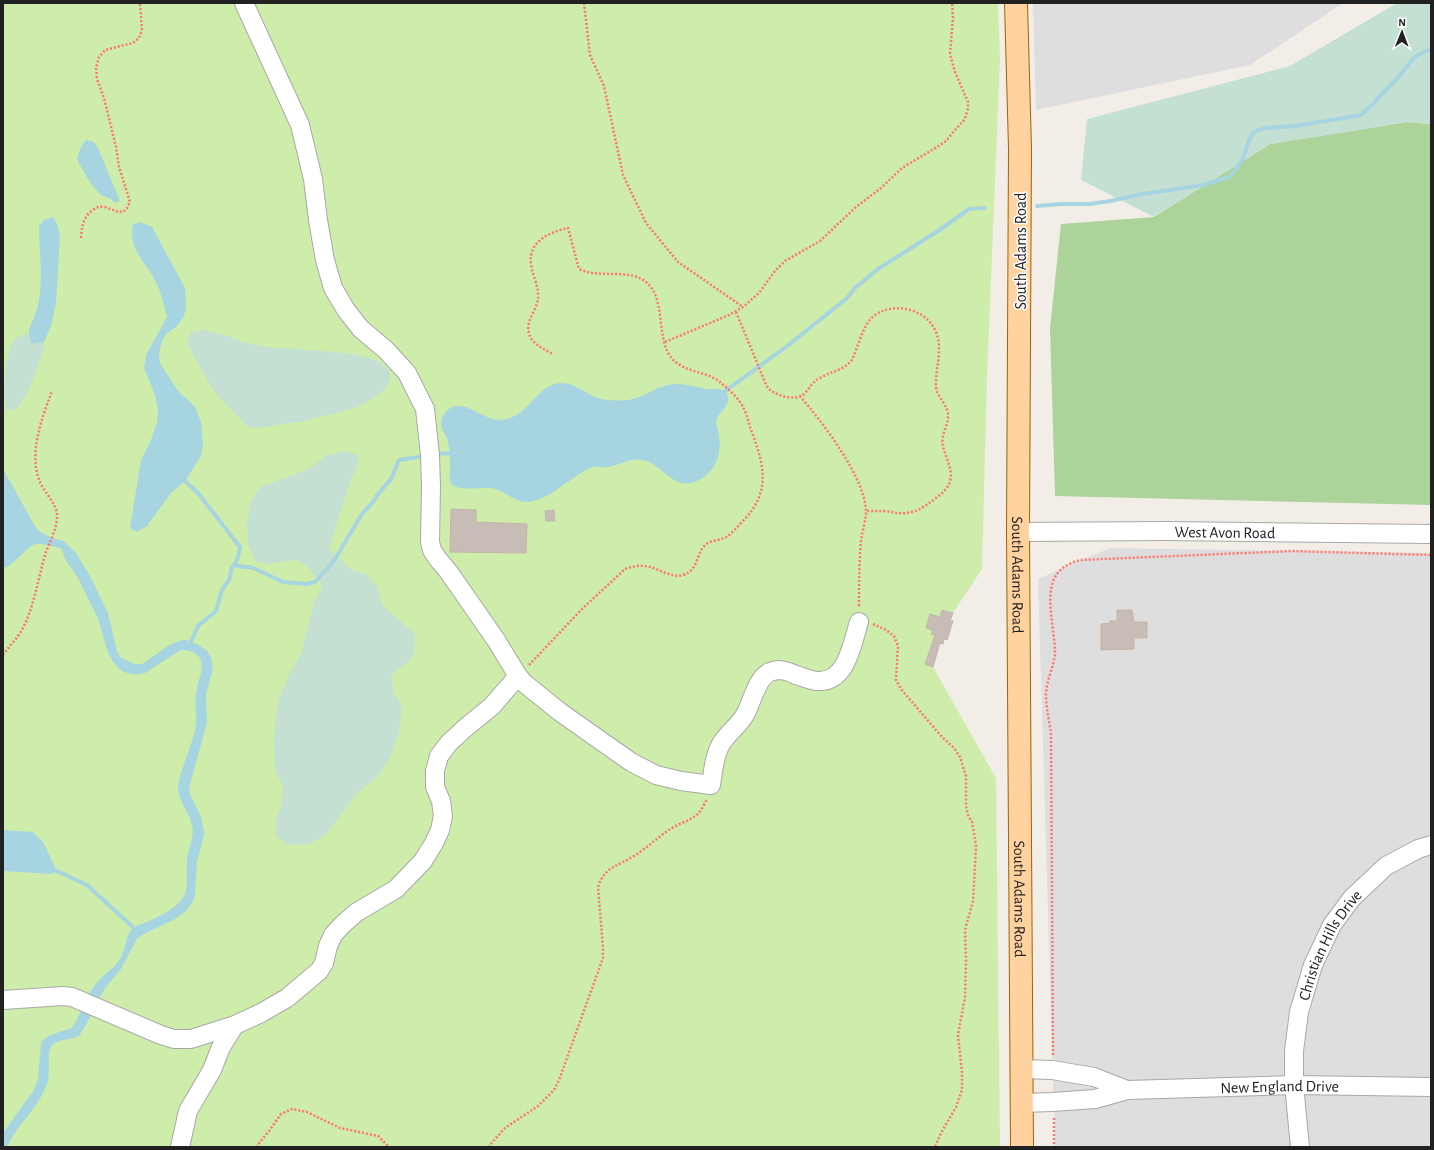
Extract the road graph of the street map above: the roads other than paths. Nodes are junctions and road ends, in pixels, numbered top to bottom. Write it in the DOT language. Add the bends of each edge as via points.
graph roads {
  1 [pos="244,3"];
  2 [pos="1016,3"];
  3 [pos="1018,532"];
  4 [pos="1431,534"];
  5 [pos="859,622"];
  6 [pos="518,676"];
  7 [pos="1431,845"];
  8 [pos="3,1000"];
  9 [pos="235,1025"];
  10 [pos="1022,1069"];
  11 [pos="1294,1085"];
  12 [pos="1431,1087"];
  13 [pos="1128,1090"];
  14 [pos="1022,1103"];
  15 [pos="180,1147"];
  16 [pos="1022,1147"];
  17 [pos="1300,1147"];
  1 -- 6 [label="street" via="300,125 313,179 325,260 333,288 361,329 386,350 407,373 425,409 430,455 432,550 496,640"];
  2 -- 3 [label="main road, South Adams Road" via="1020,149"];
  3 -- 4 [label="street, West Avon Road"];
  3 -- 10 [label="main road, South Adams Road"];
  5 -- 6 [label="street" via="844,667 834,677 817,681 784,670 765,674 740,723 721,744 711,785 656,775 632,762 560,712"];
  6 -- 9 [label="street" via="492,706 449,743 439,756 435,771 435,787 441,801 443,816 440,830 423,861 396,889 357,912 342,925 333,935 319,971 287,998 262,1014"];
  7 -- 11 [label="street, Christian Hills Drive" via="1386,866 1352,898 1332,925 1313,965 1299,1012 1294,1051"];
  8 -- 9 [label="street" via="63,996 79,1000 174,1039 191,1039"];
  9 -- 15 [label="street" via="188,1111"];
  10 -- 13 [label="street, New England Drive" via="1054,1070 1094,1077"];
  10 -- 14 [label="main road, South Adams Road"];
  11 -- 12 [label="street, New England Drive"];
  11 -- 13 [label="street, New England Drive"];
  11 -- 17 [label="street, Christian Hills Drive"];
  13 -- 14 [label="street, New England Drive" via="1095,1098"];
  14 -- 16 [label="main road, South Adams Road"];
}
